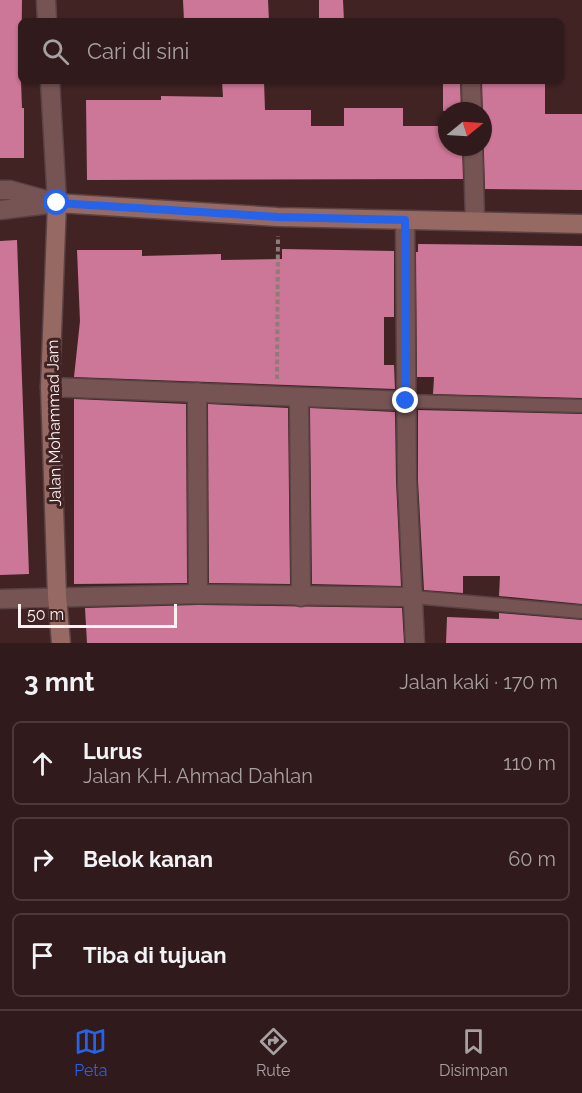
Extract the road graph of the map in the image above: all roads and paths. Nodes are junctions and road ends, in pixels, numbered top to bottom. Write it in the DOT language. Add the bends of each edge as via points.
graph roads {
  1 [pos="46,0"];
  2 [pos="47,18"];
  3 [pos="50,84"];
  4 [pos="471,84"];
  5 [pos="472,102"];
  6 [pos="473,156"];
  7 [pos="0,190"];
  8 [pos="57,203"];
  9 [pos="0,210"];
  10 [pos="278,217"];
  11 [pos="405,220"];
  12 [pos="475,221"];
  13 [pos="582,224"];
  14 [pos="50,387"];
  15 [pos="197,392"];
  16 [pos="277,396"];
  17 [pos="299,397"];
  18 [pos="406,401"];
  19 [pos="582,406"];
  20 [pos="198,594"];
  21 [pos="57,596"];
  22 [pos="302,597"];
  23 [pos="413,597"];
  24 [pos="0,599"];
  25 [pos="582,612"];
  26 [pos="61,643"];
  27 [pos="415,643"];
  1 -- 2 [label="street"];
  3 -- 8 [label="street"];
  4 -- 5 [label="street"];
  6 -- 12 [label="street"];
  7 -- 8 [label="street"];
  8 -- 9 [label="street"];
  8 -- 10 [label="main road"];
  8 -- 14 [label="main road, Jalan Mohammad Jam"];
  10 -- 11 [label="main road"];
  10 -- 16 [label="path"];
  11 -- 12 [label="main road"];
  11 -- 18 [label="street"];
  12 -- 13 [label="main road"];
  14 -- 15 [label="street"];
  14 -- 21 [label="main road, Jalan Mohammad Jam"];
  15 -- 16 [label="street"];
  15 -- 20 [label="street"];
  16 -- 17 [label="street"];
  17 -- 18 [label="street"];
  17 -- 22 [label="street"];
  18 -- 19 [label="lane"];
  18 -- 23 [label="street"];
  20 -- 21 [label="street"];
  20 -- 22 [label="street"];
  21 -- 24 [label="street"];
  21 -- 26 [label="main road, Jalan Mohammad Jam"];
  22 -- 23 [label="street"];
  23 -- 25 [label="lane"];
  23 -- 27 [label="street"];
}
